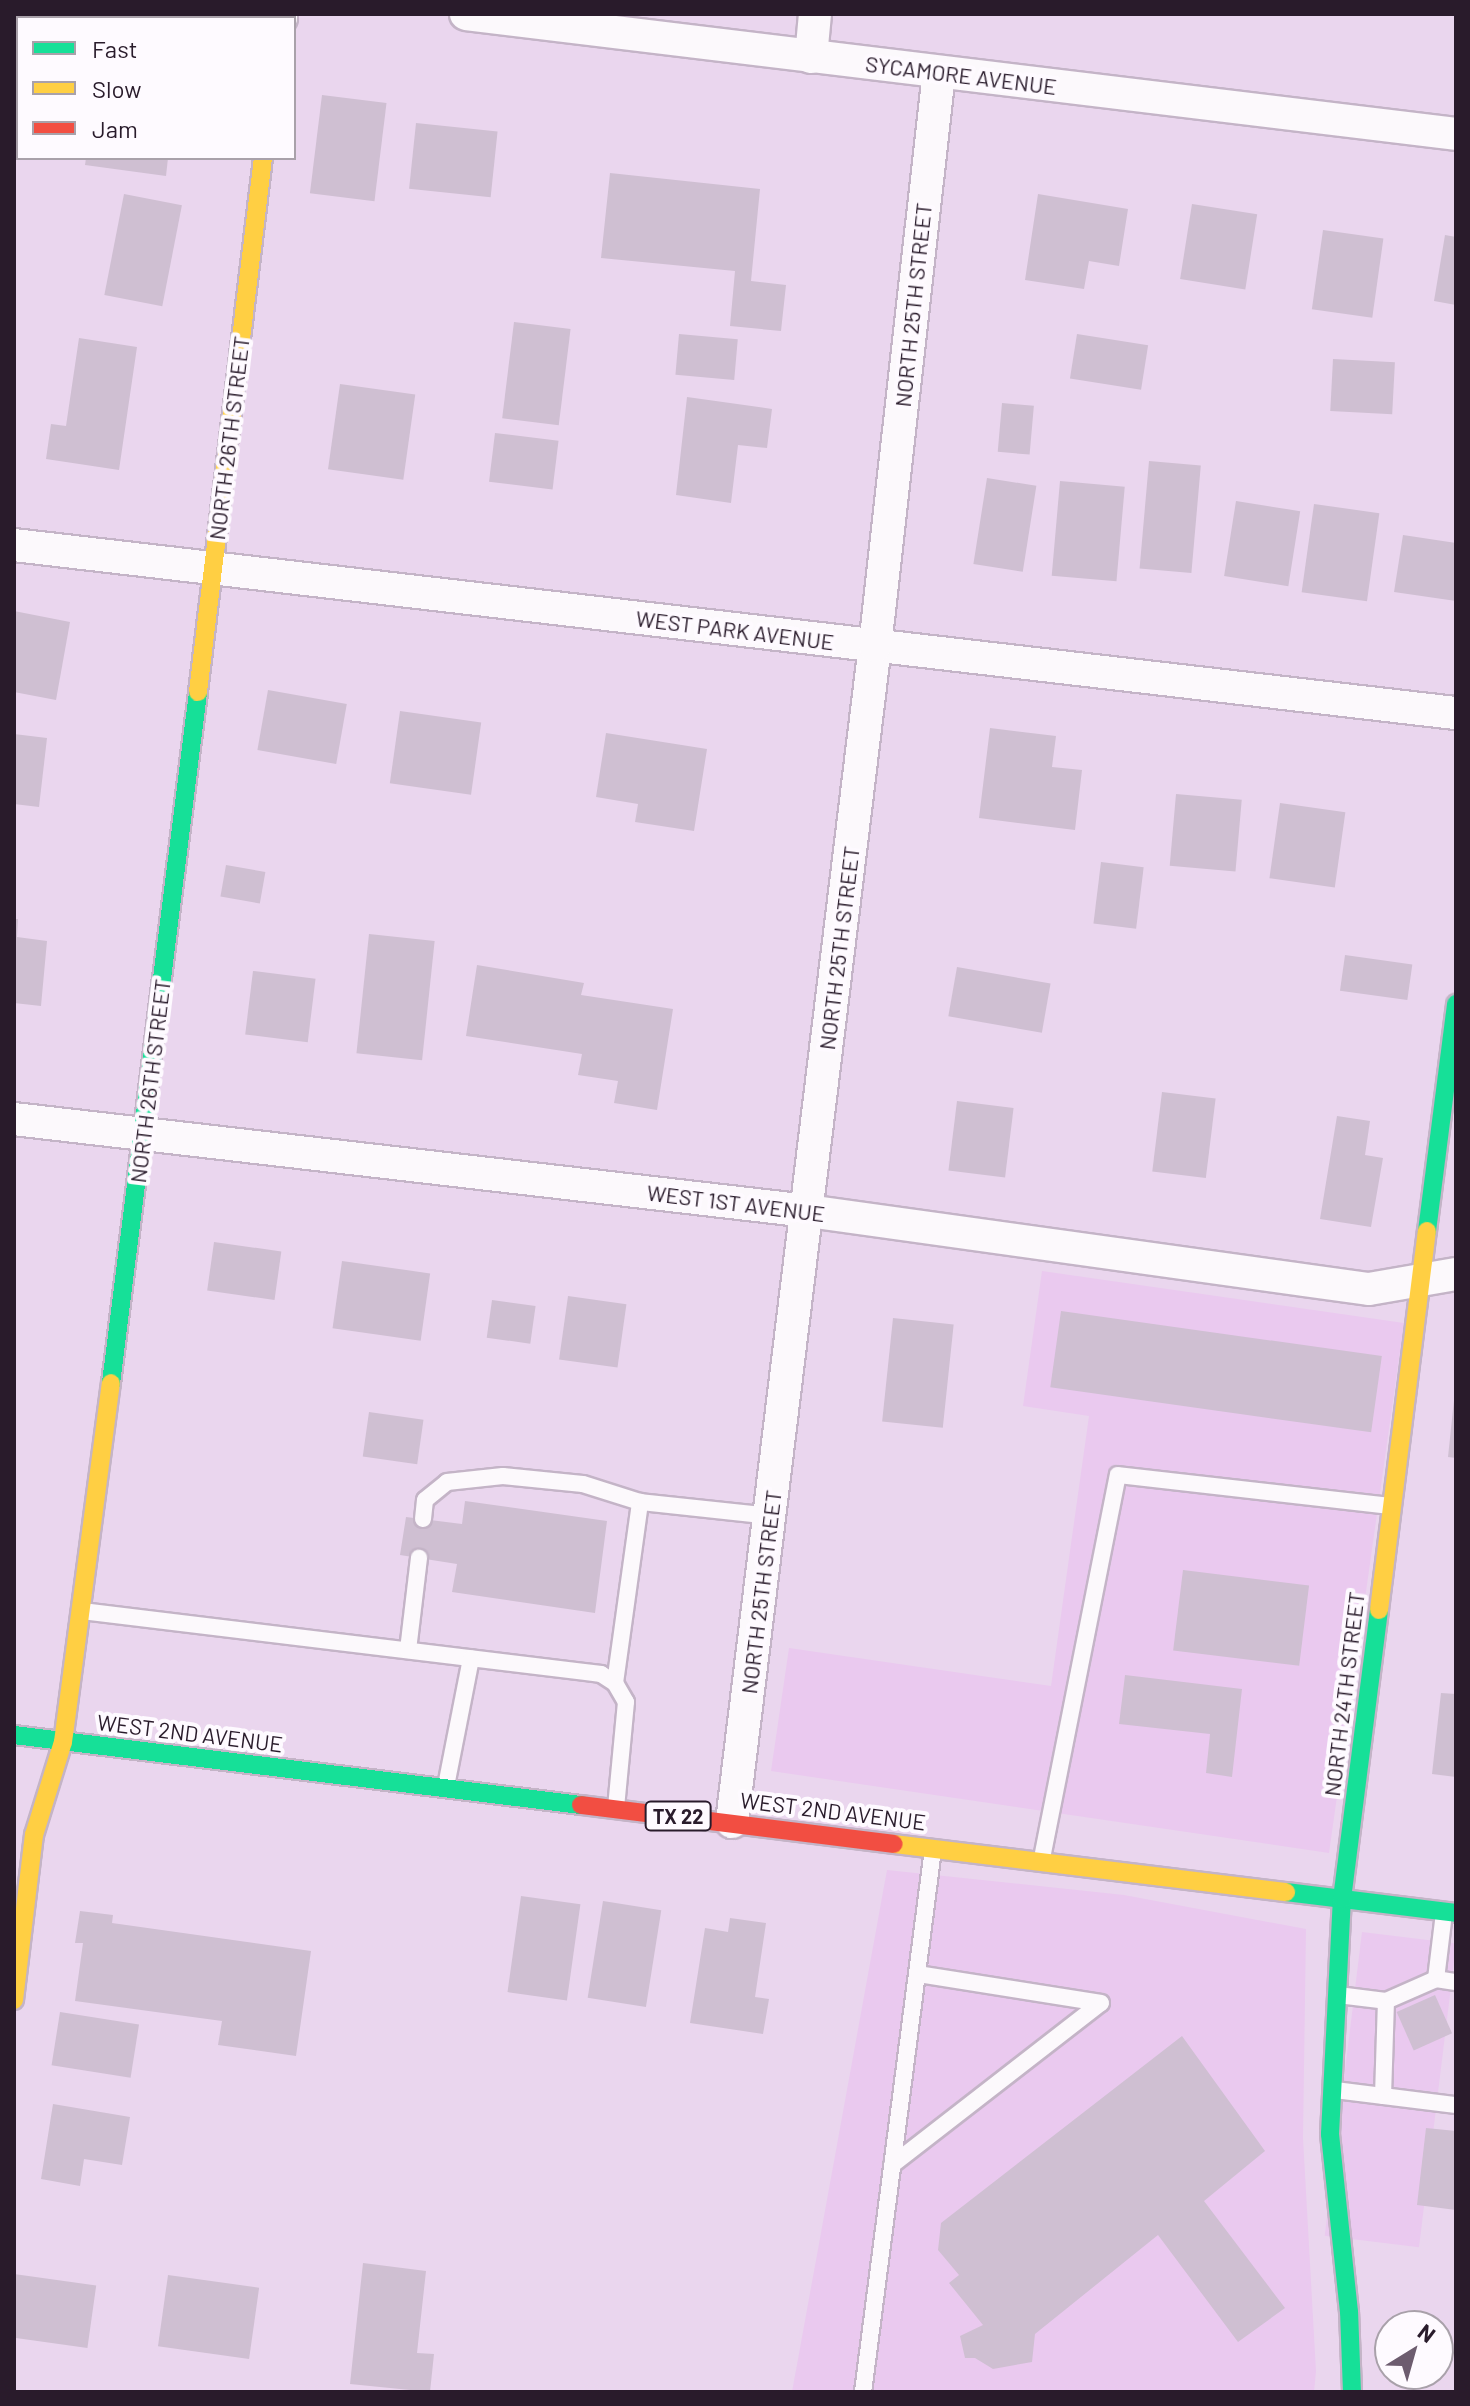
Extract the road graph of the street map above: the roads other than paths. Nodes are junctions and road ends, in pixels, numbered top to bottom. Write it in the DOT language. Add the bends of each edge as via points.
graph roads {
  1 [pos="466,14"];
  2 [pos="815,14"];
  3 [pos="811,57"];
  4 [pos="939,73"];
  5 [pos="1456,134"];
  6 [pos="263,160"];
  7 [pos="14,545"];
  8 [pos="213,568"];
  9 [pos="875,646"];
  10 [pos="1456,713"];
  11 [pos="1456,1004"];
  12 [pos="14,1119"];
  13 [pos="144,1134"];
  14 [pos="808,1211"];
  15 [pos="1456,1274"];
  16 [pos="1421,1281"];
  17 [pos="640,1502"];
  18 [pos="1392,1506"];
  19 [pos="770,1516"];
  20 [pos="423,1519"];
  21 [pos="419,1558"];
  22 [pos="81,1610"];
  23 [pos="408,1650"];
  24 [pos="471,1658"];
  25 [pos="615,1683"];
  26 [pos="14,1735"];
  27 [pos="63,1742"];
  28 [pos="446,1788"];
  29 [pos="616,1809"];
  30 [pos="732,1822"];
  31 [pos="933,1848"];
  32 [pos="1041,1861"];
  33 [pos="1342,1899"];
  34 [pos="1450,1912"];
  35 [pos="917,1974"];
  36 [pos="1436,1979"];
  37 [pos="1456,1982"];
  38 [pos="1337,1995"];
  39 [pos="14,2000"];
  40 [pos="1386,2001"];
  41 [pos="1331,2090"];
  42 [pos="1383,2096"];
  43 [pos="1456,2105"];
  44 [pos="892,2165"];
  45 [pos="863,2392"];
  46 [pos="1352,2392"];
  1 -- 3 [label="street, SYCAMORE AVENUE"];
  2 -- 3 [label="street"];
  3 -- 4 [label="street, SYCAMORE AVENUE"];
  4 -- 5 [label="street, SYCAMORE AVENUE"];
  4 -- 9 [label="street, NORTH 25TH STREET"];
  6 -- 8 [label="street, NORTH 26TH STREET"];
  7 -- 8 [label="street, WEST PARK AVENUE"];
  8 -- 9 [label="street, WEST PARK AVENUE"];
  8 -- 13 [label="street, NORTH 26TH STREET"];
  9 -- 10 [label="street, WEST PARK AVENUE"];
  9 -- 14 [label="street, NORTH 25TH STREET"];
  11 -- 16 [label="street, NORTH 24TH STREET"];
  12 -- 13 [label="street, WEST 1ST AVENUE"];
  13 -- 14 [label="street, WEST 1ST AVENUE"];
  13 -- 22 [label="street, NORTH 26TH STREET"];
  14 -- 16 [label="street, WEST 1ST AVENUE" via="1369,1289"];
  14 -- 19 [label="street, NORTH 25TH STREET"];
  15 -- 16 [label="street, WEST 1ST AVENUE"];
  16 -- 18 [label="street, NORTH 24TH STREET"];
  17 -- 19 [label="lane"];
  17 -- 20 [label="lane" via="583,1484 503,1476 447,1482 425,1500"];
  17 -- 25 [label="lane"];
  18 -- 32 [label="lane" via="1118,1475"];
  18 -- 33 [label="street, NORTH 24TH STREET"];
  19 -- 30 [label="street, NORTH 25TH STREET"];
  21 -- 23 [label="lane"];
  22 -- 23 [label="lane"];
  22 -- 27 [label="street, NORTH 26TH STREET"];
  23 -- 24 [label="lane"];
  24 -- 25 [label="lane" via="601,1674"];
  24 -- 28 [label="lane"];
  25 -- 29 [label="lane" via="626,1702"];
  26 -- 27 [label="street, WEST 2ND AVENUE / TX 22"];
  27 -- 28 [label="street, WEST 2ND AVENUE / TX 22"];
  27 -- 39 [label="street, NORTH 26TH STREET" via="34,1835"];
  28 -- 29 [label="street, WEST 2ND AVENUE / TX 22"];
  29 -- 30 [label="street, WEST 2ND AVENUE / TX 22"];
  30 -- 31 [label="street, WEST 2ND AVENUE / TX 22"];
  31 -- 32 [label="street, WEST 2ND AVENUE / TX 22"];
  31 -- 35 [label="lane"];
  32 -- 33 [label="street, WEST 2ND AVENUE / TX 22"];
  33 -- 34 [label="street, WEST 2ND AVENUE / TX 22"];
  33 -- 38 [label="street, NORTH 24TH STREET"];
  34 -- 36 [label="lane"];
  35 -- 44 [label="lane"];
  35 -- 44 [label="lane" via="1101,2003"];
  36 -- 37 [label="lane"];
  36 -- 40 [label="lane"];
  38 -- 40 [label="lane"];
  38 -- 41 [label="street, NORTH 24TH STREET"];
  40 -- 42 [label="lane"];
  41 -- 42 [label="lane"];
  41 -- 46 [label="street, NORTH 24TH STREET" via="1330,2134"];
  42 -- 43 [label="lane"];
  44 -- 45 [label="lane"];
}
